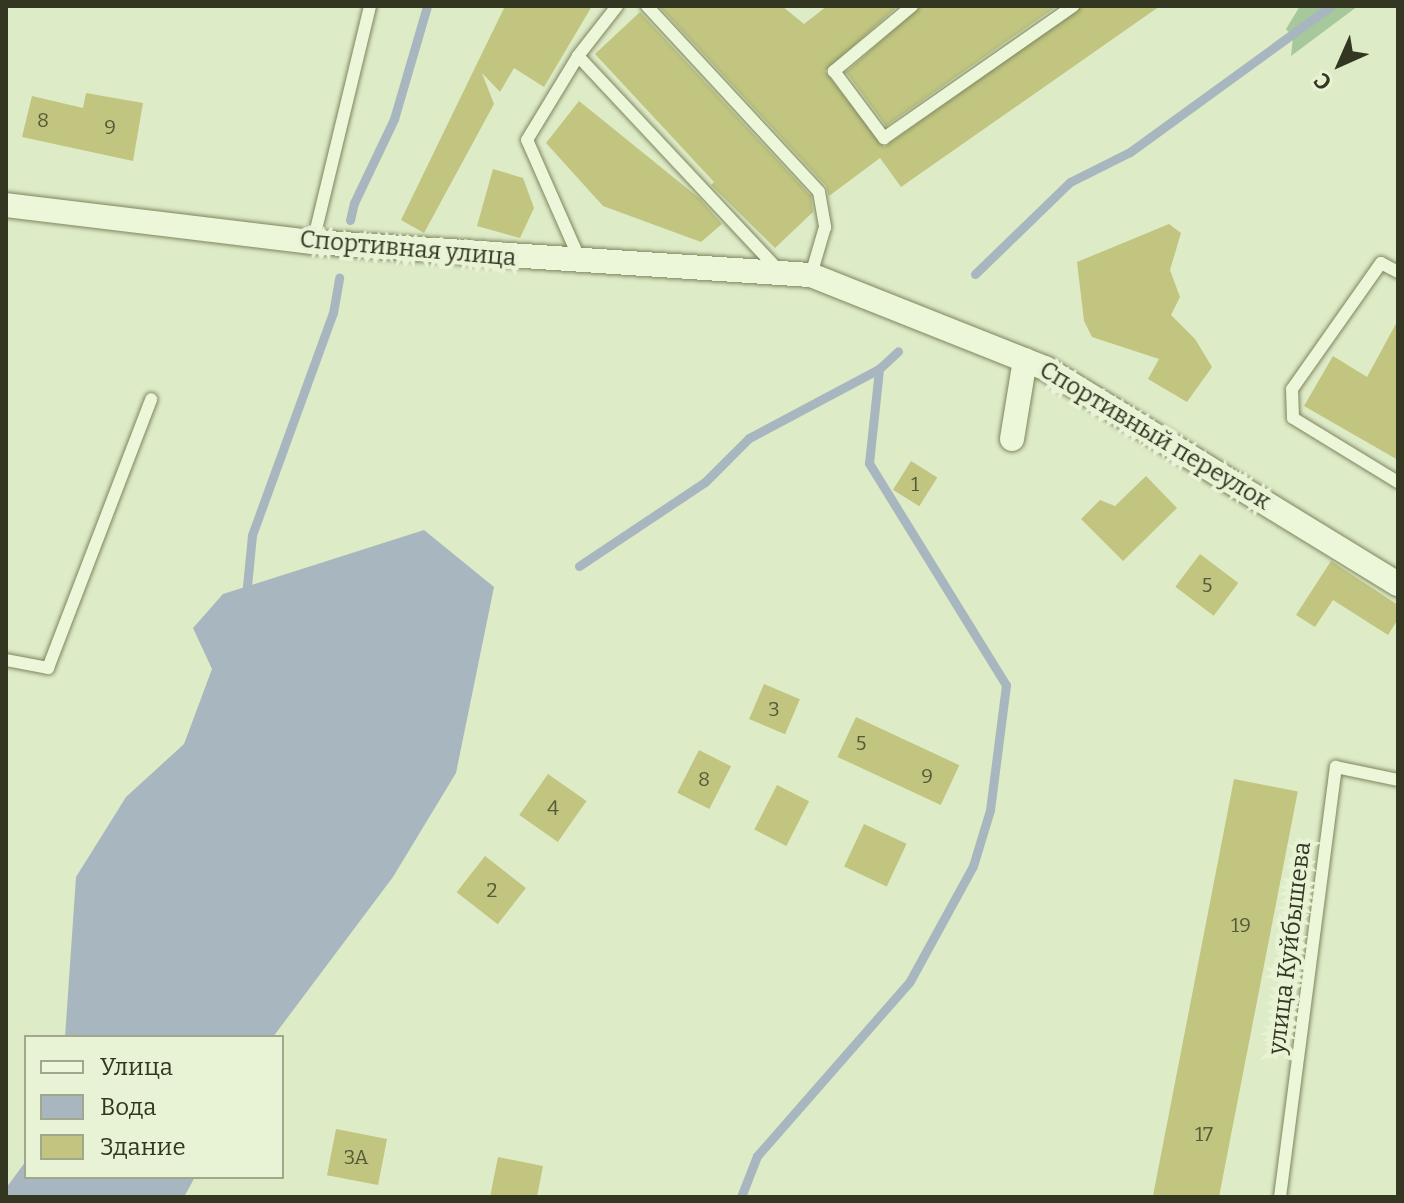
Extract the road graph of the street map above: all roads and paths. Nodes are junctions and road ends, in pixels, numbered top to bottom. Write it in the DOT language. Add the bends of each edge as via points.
graph roads {
  1 [pos="370,6"];
  2 [pos="617,6"];
  3 [pos="647,6"];
  4 [pos="912,6"];
  5 [pos="1073,6"];
  6 [pos="578,56"];
  7 [pos="6,205"];
  8 [pos="313,242"];
  9 [pos="581,263"];
  10 [pos="1398,272"];
  11 [pos="781,274"];
  12 [pos="811,275"];
  13 [pos="1025,360"];
  14 [pos="151,399"];
  15 [pos="1012,439"];
  16 [pos="1398,482"];
  17 [pos="1398,584"];
  18 [pos="6,660"];
  19 [pos="1398,780"];
  20 [pos="1280,1197"];
  1 -- 8 [label="lane"];
  2 -- 6 [label="lane"];
  3 -- 12 [label="lane" via="819,192 825,227"];
  4 -- 5 [label="lane" via="834,71 884,138"];
  6 -- 9 [label="lane" via="527,140"];
  6 -- 11 [label="lane"];
  7 -- 8 [label="street, Спортивная улица"];
  8 -- 9 [label="street, Спортивная улица"];
  9 -- 11 [label="street, Спортивная улица"];
  10 -- 16 [label="lane" via="1381,263 1292,389 1293,418"];
  11 -- 12 [label="street, Спортивная улица"];
  12 -- 13 [label="street, Спортивный переулок"];
  13 -- 15 [label="street"];
  13 -- 17 [label="street, Спортивный переулок"];
  14 -- 18 [label="lane" via="48,668"];
  19 -- 20 [label="lane, улица Куйбышева" via="1336,767"];
}
